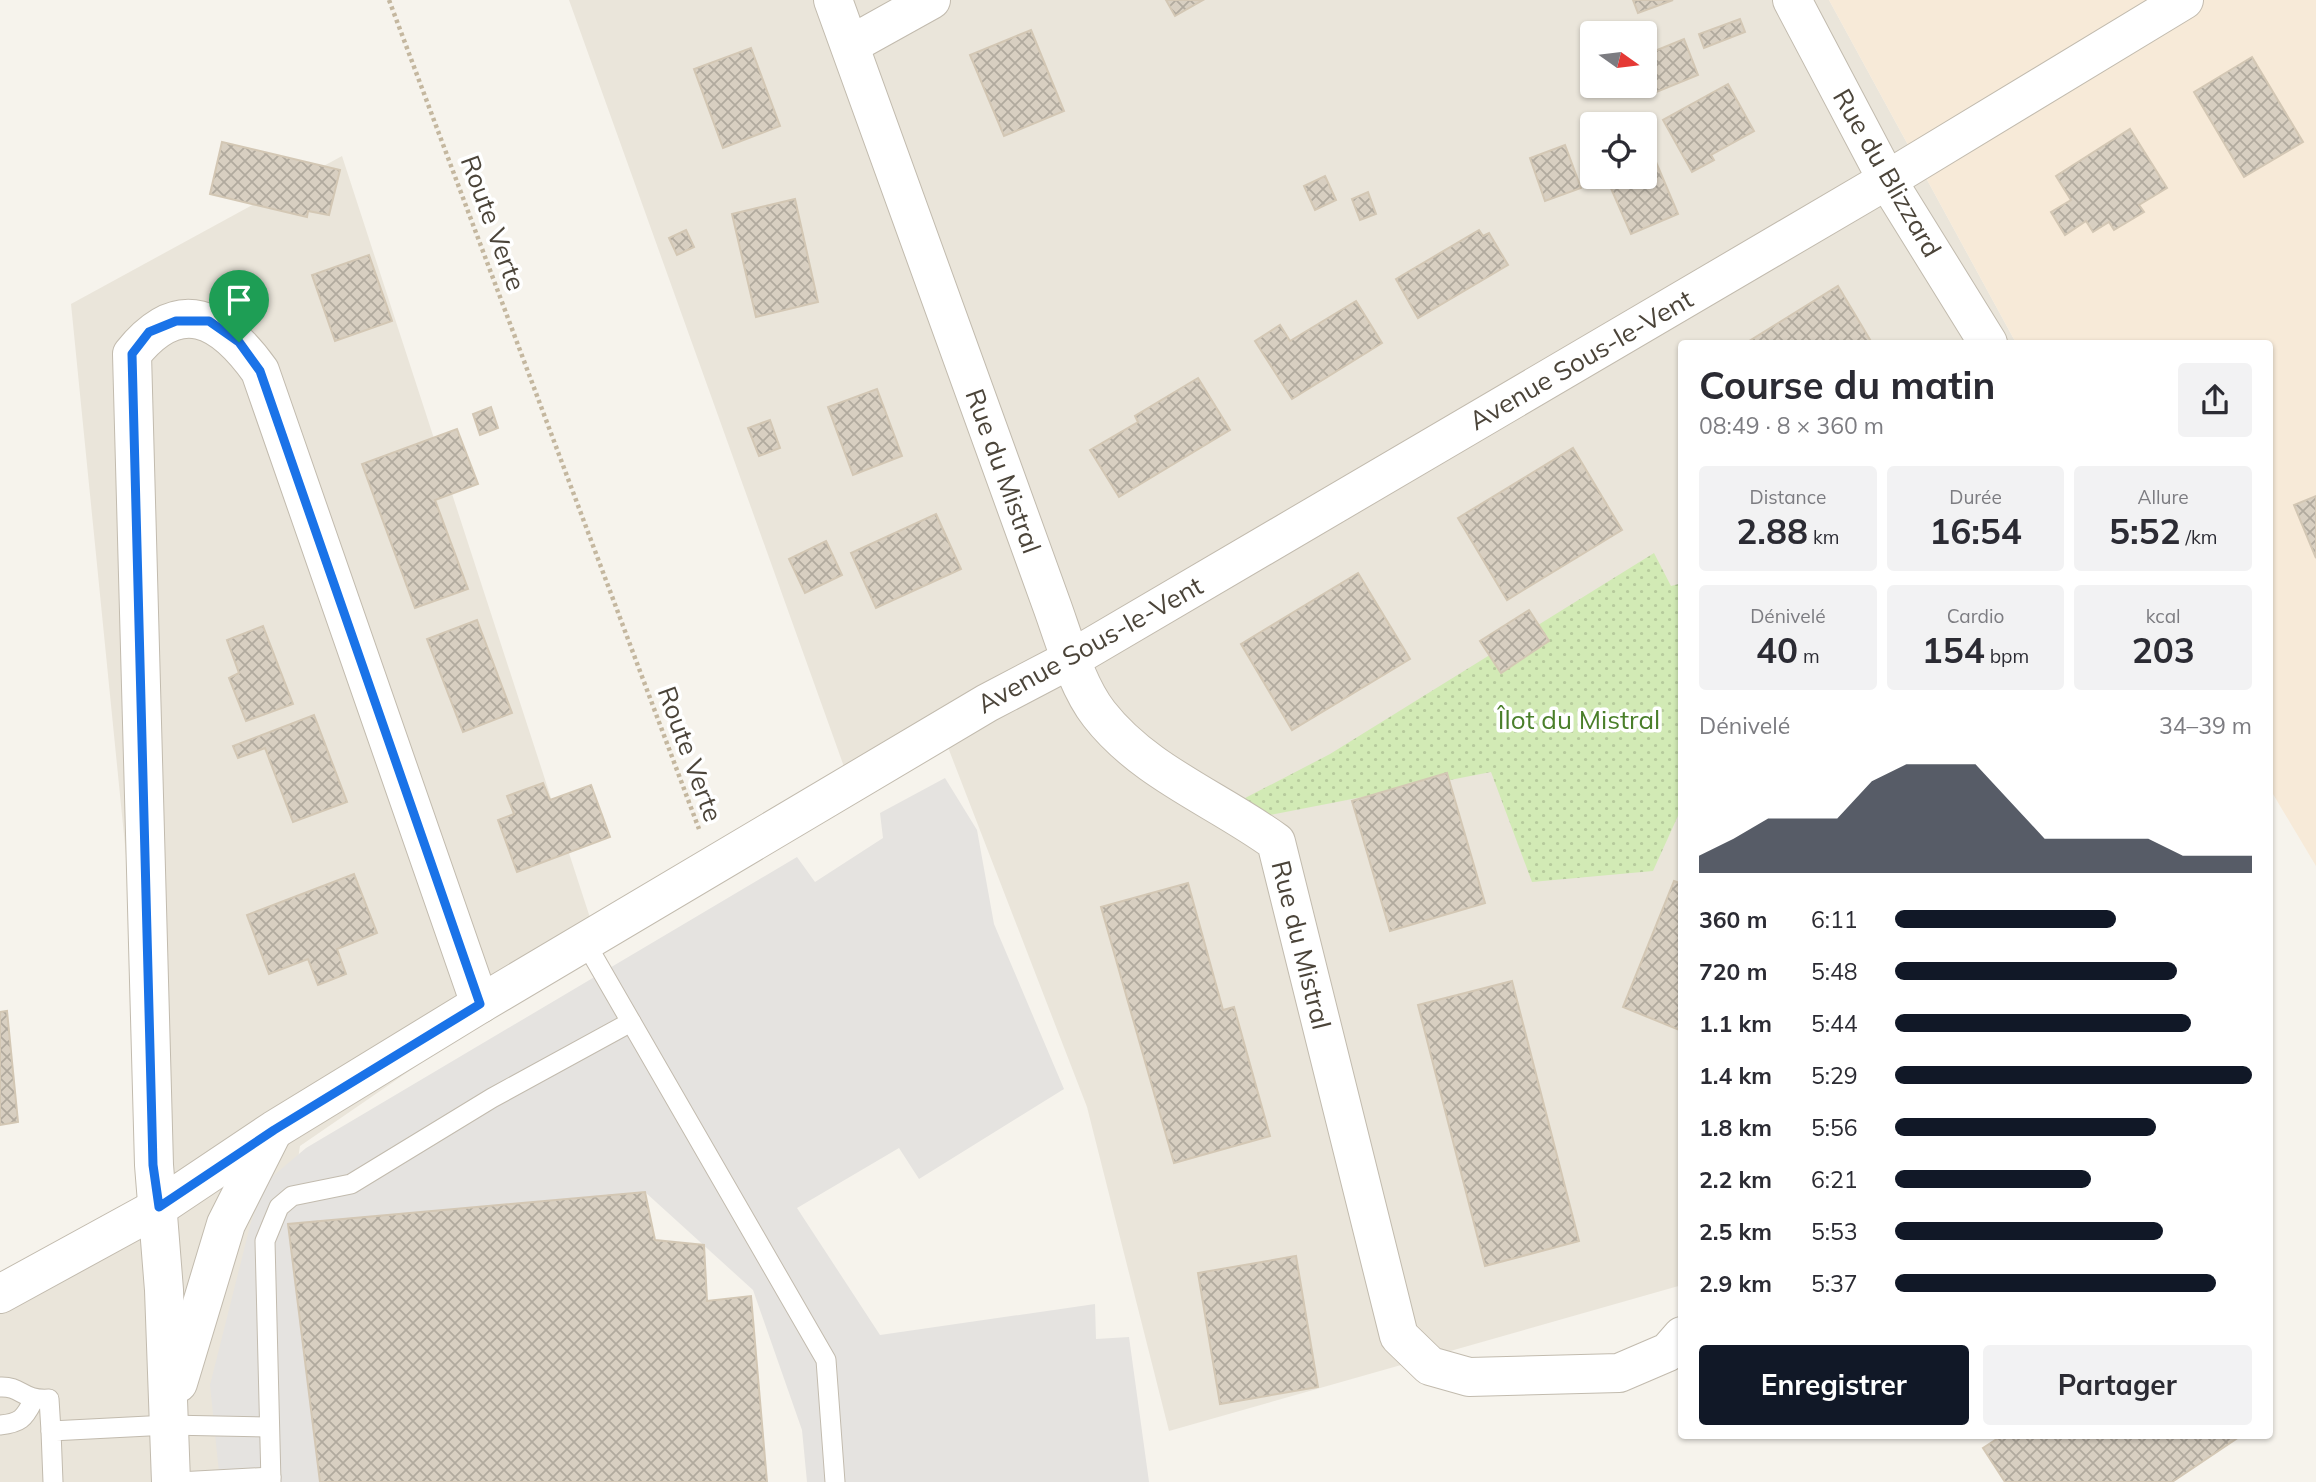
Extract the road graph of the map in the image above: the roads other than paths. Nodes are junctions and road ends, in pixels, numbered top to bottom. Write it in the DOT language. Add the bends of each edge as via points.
graph roads {
  1 [pos="833,0"];
  2 [pos="931,0"];
  3 [pos="1792,0"];
  4 [pos="2184,0"];
  5 [pos="850,45"];
  6 [pos="1887,180"];
  7 [pos="1986,340"];
  8 [pos="1071,659"];
  9 [pos="585,942"];
  10 [pos="480,1004"];
  11 [pos="631,1022"];
  12 [pos="274,1130"];
  13 [pos="159,1207"];
  14 [pos="0,1294"];
  15 [pos="1678,1341"];
  16 [pos="0,1387"];
  17 [pos="41,1400"];
  18 [pos="168,1420"];
  19 [pos="0,1425"];
  20 [pos="269,1427"];
  21 [pos="51,1431"];
  22 [pos="271,1480"];
  23 [pos="53,1482"];
  24 [pos="171,1482"];
  25 [pos="178,1482"];
  26 [pos="835,1482"];
  1 -- 5 [label="street, Rue du Mistral"];
  2 -- 5 [label="street"];
  3 -- 6 [label="street, Rue du Blizzard"];
  4 -- 6 [label="street, Avenue Sous-le-Vent"];
  5 -- 8 [label="street, Rue du Mistral"];
  6 -- 7 [label="street, Rue du Blizzard"];
  6 -- 8 [label="street, Avenue Sous-le-Vent"];
  8 -- 9 [label="street, Avenue Sous-le-Vent" via="987,703"];
  8 -- 15 [label="street, Rue du Mistral" via="1097,712 1134,753 1276,842 1399,1336 1430,1366 1469,1377 1619,1373 1668,1352"];
  9 -- 10 [label="street, Avenue Sous-le-Vent"];
  9 -- 11 [label="lane"];
  10 -- 12 [label="street, Avenue Sous-le-Vent"];
  10 -- 13 [label="street" via="260,371 239,342 209,321 176,321 149,332 132,354 153,1165"];
  11 -- 20 [label="lane" via="492,1098 351,1184 292,1196 279,1207 265,1241"];
  11 -- 26 [label="lane" via="826,1360"];
  12 -- 13 [label="street, Avenue Sous-le-Vent"];
  12 -- 18 [label="street" via="226,1224"];
  13 -- 14 [label="street, Avenue Sous-le-Vent"];
  13 -- 18 [label="street"];
  16 -- 17 [label="lane"];
  17 -- 19 [label="lane" via="24,1419"];
  17 -- 21 [label="lane"];
  18 -- 20 [label="lane"];
  18 -- 21 [label="lane"];
  18 -- 24 [label="street"];
  20 -- 22 [label="lane"];
  21 -- 23 [label="lane"];
  22 -- 25 [label="lane"];
}
